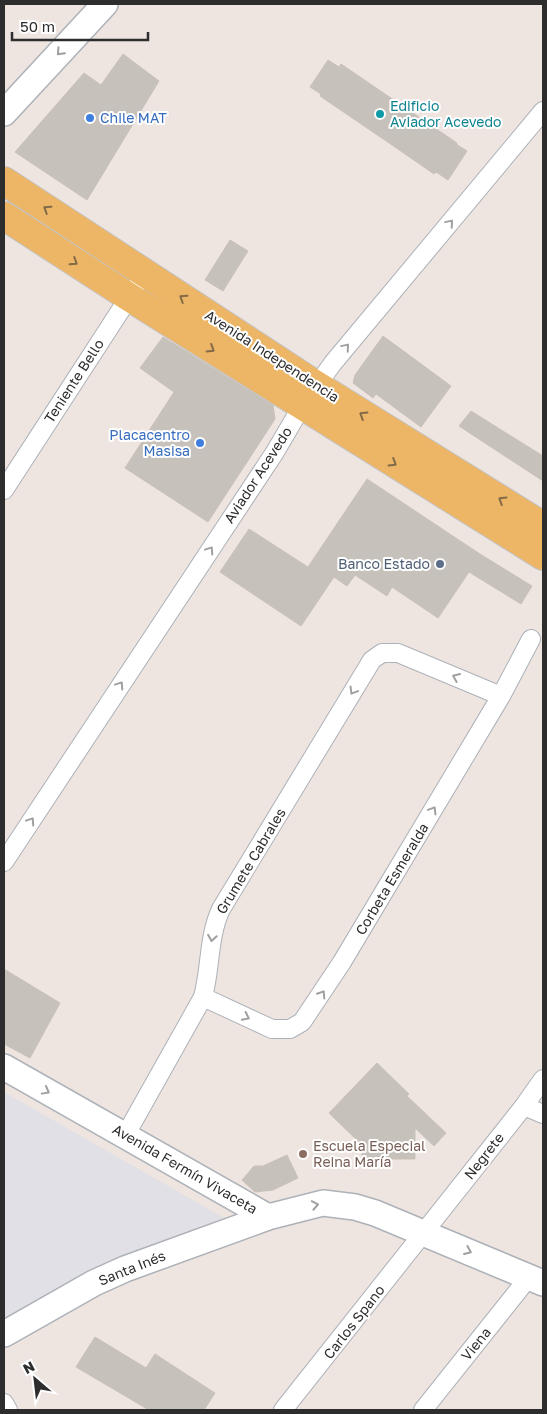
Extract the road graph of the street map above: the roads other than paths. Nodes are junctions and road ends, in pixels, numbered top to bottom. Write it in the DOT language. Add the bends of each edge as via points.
graph roads {
  1 [pos="104,4"];
  2 [pos="543,111"];
  3 [pos="4,113"];
  4 [pos="4,181"];
  5 [pos="4,216"];
  6 [pos="145,273"];
  7 [pos="129,297"];
  8 [pos="309,396"];
  9 [pos="4,490"];
  10 [pos="543,526"];
  11 [pos="543,556"];
  12 [pos="531,639"];
  13 [pos="501,696"];
  14 [pos="4,862"];
  15 [pos="203,997"];
  16 [pos="4,1067"];
  17 [pos="543,1079"];
  18 [pos="524,1106"];
  19 [pos="543,1114"];
  20 [pos="125,1136"];
  21 [pos="268,1217"];
  22 [pos="424,1233"];
  23 [pos="536,1280"];
  24 [pos="4,1334"];
  25 [pos="4,1403"];
  26 [pos="8,1410"];
  27 [pos="283,1410"];
  28 [pos="423,1410"];
  1 -- 3 [label="main road, one-way"];
  8 -- 2 [label="street, Aviador Acevedo, one-way"];
  6 -- 4 [label="main road, Avenida Independencia, one-way"];
  5 -- 7 [label="main road, Avenida Independencia, one-way"];
  6 -- 7 [label="street, Teniente Bello"];
  8 -- 6 [label="main road, Avenida Independencia, one-way"];
  7 -- 8 [label="main road, Avenida Independencia, one-way"];
  7 -- 9 [label="street, Teniente Bello"];
  10 -- 8 [label="main road, Avenida Independencia, one-way"];
  8 -- 11 [label="main road, Avenida Independencia, one-way"];
  14 -- 8 [label="street, Aviador Acevedo, one-way"];
  12 -- 13 [label="street, Corbeta Esmeralda"];
  15 -- 13 [label="street, Corbeta Esmeralda, one-way" via="272,1029 290,1029 302,1022 342,962"];
  13 -- 15 [label="street, Grumete Cabrales, one-way" via="398,652 377,656 221,909 212,933"];
  15 -- 20 [label="street, Grumete Cabrales"];
  16 -- 20 [label="main road, Avenida Fermín Vivaceta, one-way"];
  17 -- 18 [label="street, Negrete"];
  18 -- 19 [label="street"];
  18 -- 22 [label="street, Negrete"];
  20 -- 21 [label="main road, Avenida Fermín Vivaceta"];
  21 -- 22 [label="main road, Avenida Fermín Vivaceta, one-way" via="317,1204 340,1204 374,1213"];
  21 -- 24 [label="main road, Santa Inés" via="110,1276"];
  22 -- 23 [label="main road, Avenida Fermín Vivaceta, one-way"];
  22 -- 27 [label="street, Carlos Spano"];
  23 -- 28 [label="street, Viena"];
  25 -- 26 [label="street"];
}
